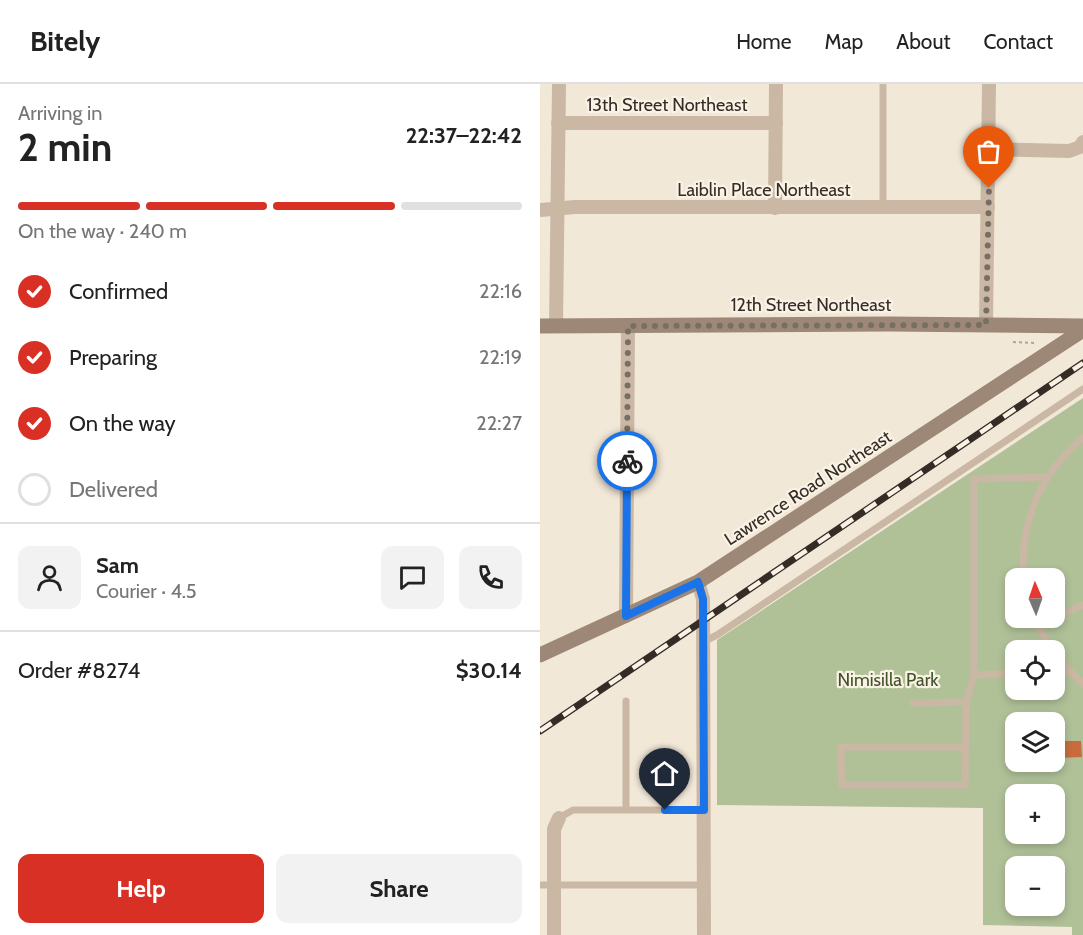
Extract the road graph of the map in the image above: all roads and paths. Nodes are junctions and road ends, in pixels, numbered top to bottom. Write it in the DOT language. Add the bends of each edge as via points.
graph roads {
  1 [pos="559,84"];
  2 [pos="776,84"];
  3 [pos="884,84"];
  4 [pos="989,84"];
  5 [pos="558,123"];
  6 [pos="776,123"];
  7 [pos="1082,145"];
  8 [pos="989,149"];
  9 [pos="988,207"];
  10 [pos="557,208"];
  11 [pos="775,208"];
  12 [pos="883,208"];
  13 [pos="540,210"];
  14 [pos="986,325"];
  15 [pos="548,326"];
  16 [pos="628,326"];
  17 [pos="1083,328"];
  18 [pos="1083,389"];
  19 [pos="1083,438"];
  20 [pos="966,470"];
  21 [pos="1047,477"];
  22 [pos="974,478"];
  23 [pos="1024,568"];
  24 [pos="698,582"];
  25 [pos="1083,605"];
  26 [pos="1065,613"];
  27 [pos="626,616"];
  28 [pos="703,642"];
  29 [pos="540,655"];
  30 [pos="1065,667"];
  31 [pos="1065,671"];
  32 [pos="1069,671"];
  33 [pos="1005,674"];
  34 [pos="974,675"];
  35 [pos="1083,684"];
  36 [pos="626,701"];
  37 [pos="966,702"];
  38 [pos="913,703"];
  39 [pos="965,747"];
  40 [pos="626,809"];
  41 [pos="704,810"];
  42 [pos="559,818"];
  43 [pos="540,885"];
  44 [pos="554,885"];
  45 [pos="704,885"];
  46 [pos="554,935"];
  47 [pos="704,935"];
  1 -- 5 [label="street"];
  2 -- 6 [label="street"];
  3 -- 12 [label="lane"];
  4 -- 8 [label="street"];
  5 -- 6 [label="street, 13th Street Northeast"];
  5 -- 10 [label="street"];
  6 -- 11 [label="street"];
  7 -- 8 [label="street" via="1069,151"];
  8 -- 9 [label="street"];
  9 -- 12 [label="street, Laiblin Place Northeast"];
  9 -- 14 [label="street"];
  10 -- 11 [label="street, Laiblin Place Northeast"];
  10 -- 13 [label="street, Laiblin Place Northeast"];
  10 -- 15 [label="street"];
  11 -- 12 [label="street, Laiblin Place Northeast"];
  14 -- 16 [label="street, 12th Street Northeast"];
  14 -- 17 [label="street, 12th Street Northeast"];
  15 -- 16 [label="street, 12th Street Northeast"];
  16 -- 27 [label="street"];
  17 -- 24 [label="street, Lawrence Road Northeast"];
  18 -- 20 [label="lane"];
  19 -- 21 [label="lane"];
  20 -- 22 [label="lane"];
  20 -- 28 [label="lane"];
  21 -- 22 [label="lane"];
  21 -- 23 [label="lane" via="1025,532"];
  22 -- 34 [label="lane"];
  24 -- 27 [label="street, Lawrence Road Northeast"];
  24 -- 28 [label="street" via="703,599"];
  25 -- 26 [label="lane"];
  27 -- 29 [label="street, Lawrence Road Northeast"];
  28 -- 41 [label="street"];
  30 -- 32 [label="lane"];
  31 -- 32 [label="lane"];
  32 -- 35 [label="lane"];
  33 -- 34 [label="lane"];
  34 -- 37 [label="lane"];
  36 -- 40 [label="lane"];
  37 -- 38 [label="lane"];
  37 -- 39 [label="lane"];
  39 -- 39 [label="lane" via="965,785 842,785 841,747"];
  40 -- 41 [label="lane"];
  40 -- 42 [label="lane" via="573,810"];
  41 -- 45 [label="street"];
  42 -- 44 [label="street" via="554,829"];
  43 -- 44 [label="lane"];
  44 -- 45 [label="lane"];
  44 -- 46 [label="street"];
  45 -- 47 [label="street"];
}
